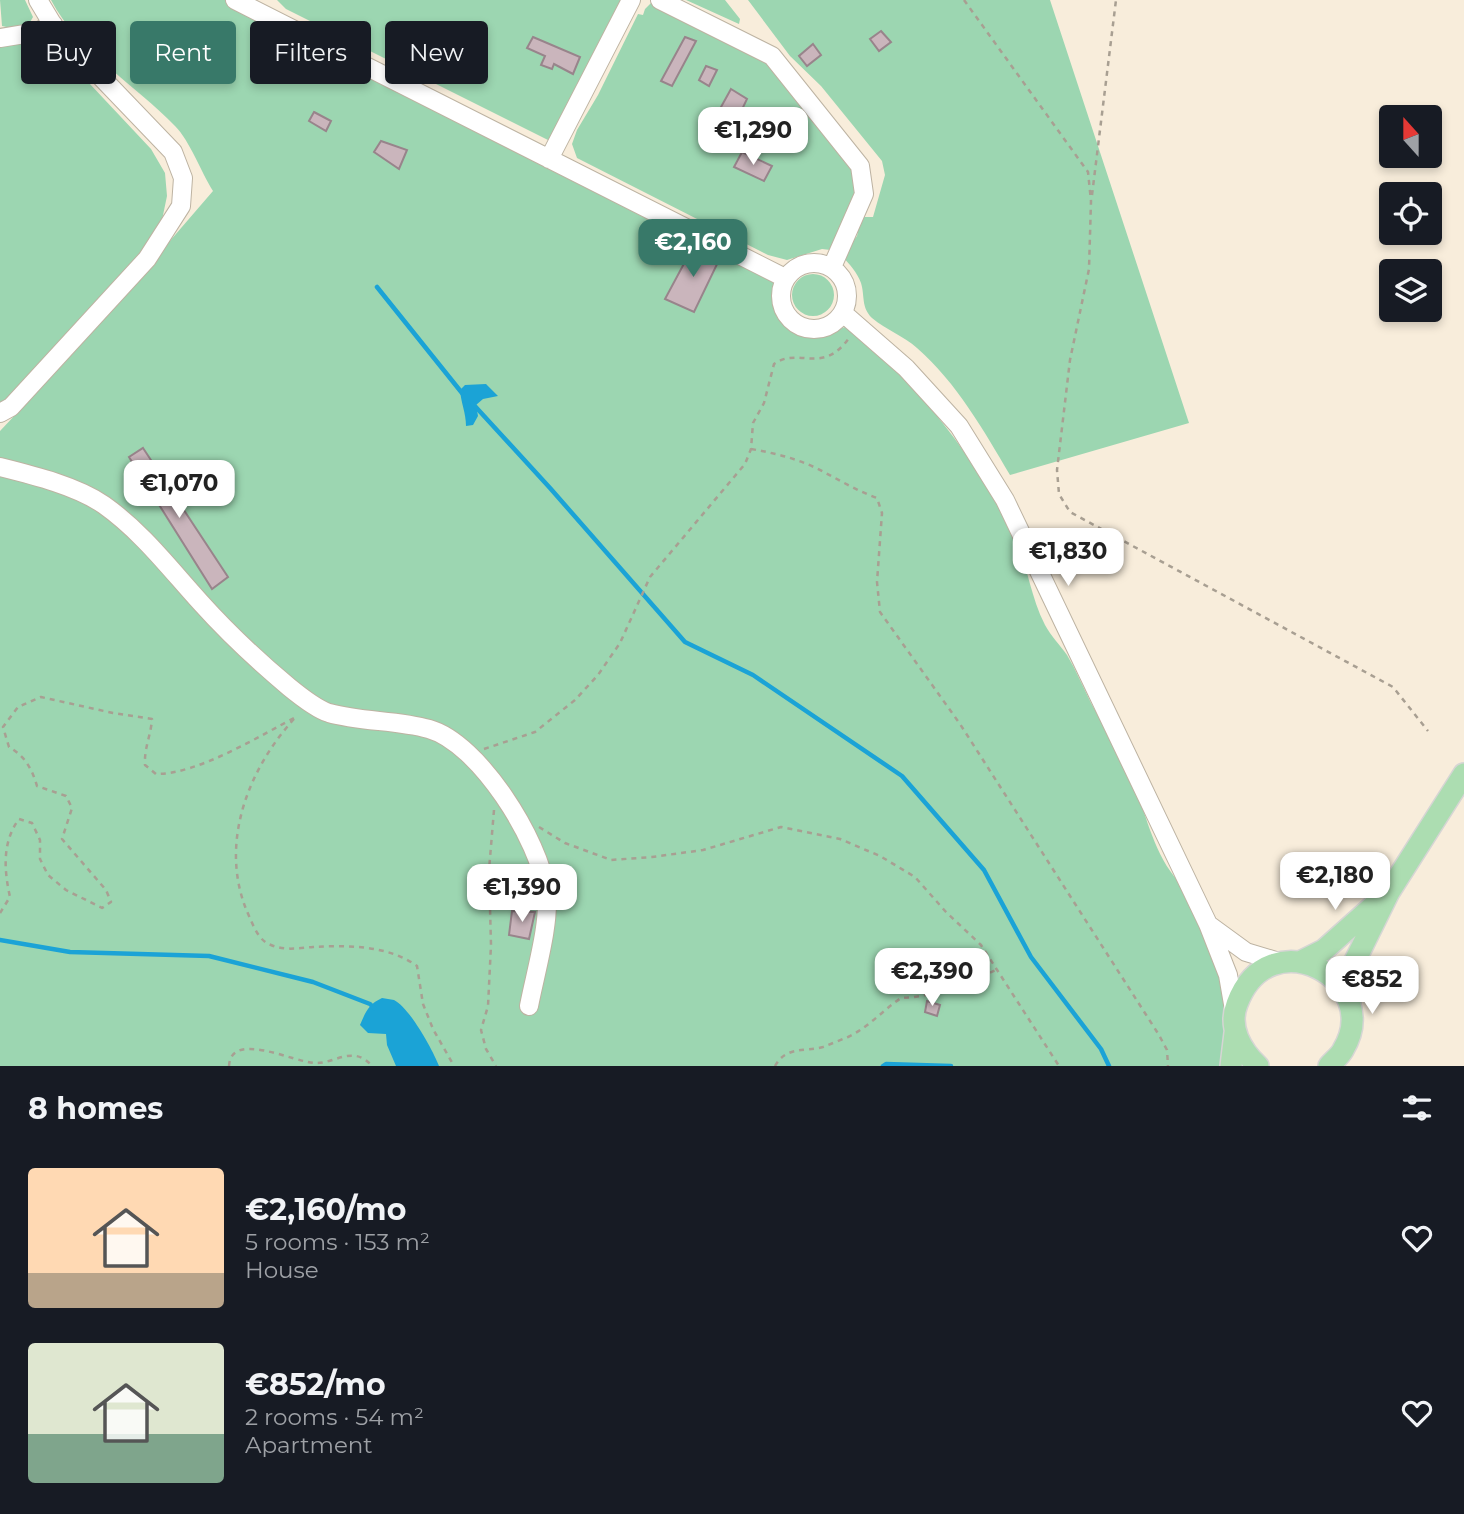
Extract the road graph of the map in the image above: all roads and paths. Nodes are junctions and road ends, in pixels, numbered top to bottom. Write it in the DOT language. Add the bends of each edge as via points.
graph roads {
  1 [pos="37,0"];
  2 [pos="235,0"];
  3 [pos="631,0"];
  4 [pos="660,0"];
  5 [pos="964,0"];
  6 [pos="1116,0"];
  7 [pos="51,21"];
  8 [pos="21,35"];
  9 [pos="0,38"];
  10 [pos="109,84"];
  11 [pos="548,159"];
  12 [pos="1091,201"];
  13 [pos="832,267"];
  14 [pos="785,278"];
  15 [pos="848,318"];
  16 [pos="0,413"];
  17 [pos="751,449"];
  18 [pos="0,467"];
  19 [pos="312,702"];
  20 [pos="298,716"];
  21 [pos="1428,731"];
  22 [pos="467,754"];
  23 [pos="1464,774"];
  24 [pos="493,783"];
  25 [pos="533,823"];
  26 [pos="1389,892"];
  27 [pos="0,913"];
  28 [pos="1208,924"];
  29 [pos="1302,961"];
  30 [pos="1279,962"];
  31 [pos="997,970"];
  32 [pos="529,1006"];
  33 [pos="1350,1006"];
  34 [pos="1234,1010"];
  35 [pos="1235,1033"];
  36 [pos="229,1066"];
  37 [pos="372,1066"];
  38 [pos="454,1066"];
  39 [pos="496,1066"];
  40 [pos="775,1066"];
  41 [pos="1059,1066"];
  42 [pos="1168,1066"];
  43 [pos="1231,1066"];
  44 [pos="1258,1066"];
  45 [pos="1329,1066"];
  1 -- 7 [label="street"];
  2 -- 11 [label="street"];
  3 -- 11 [label="street"];
  4 -- 13 [label="street" via="772,56 860,166 864,194"];
  5 -- 12 [label="path" via="1088,172"];
  6 -- 12 [label="path"];
  8 -- 9 [label="street"];
  10 -- 16 [label="street" via="173,152 183,178 181,206 147,259 11,407"];
  11 -- 14 [label="street"];
  12 -- 21 [label="path" via="1089,269 1070,360 1057,470 1059,494 1070,512 1393,687"];
  13 -- 14 [label="street" via="811,262"];
  13 -- 15 [label="street" via="845,283"];
  14 -- 15 [label="street" via="780,298 796,324 817,329"];
  15 -- 17 [label="path" via="848,340 831,356 780,359 774,364 764,403 753,423"];
  15 -- 28 [label="street" via="906,368 959,426 1005,500"];
  17 -- 22 [label="path" via="730,484 650,577 617,650 590,683 535,732"];
  17 -- 42 [label="path" via="814,467 877,498 882,513 877,582 880,612 960,724 1159,1035 1167,1050"];
  18 -- 19 [label="street" via="44,478 102,504 147,542 235,639"];
  19 -- 20 [label="path"];
  19 -- 22 [label="street" via="327,712 430,729"];
  20 -- 27 [label="path" via="221,755 174,774 156,774 145,765 152,719 41,696 18,707 3,727 9,747 22,754 37,786 66,796 72,808 62,838 111,902 102,908 48,875 32,823 19,820 10,832 5,856 10,897"];
  20 -- 38 [label="path" via="259,765 242,807 236,850 239,892 245,907 264,943 275,947 379,950 416,966 423,1004"];
  22 -- 24 [label="street"];
  23 -- 26 [label="main road"];
  24 -- 32 [label="street" via="528,836 547,891"];
  24 -- 39 [label="path" via="491,945 488,1006 481,1030"];
  25 -- 31 [label="path" via="565,844 611,860 703,850 781,827 840,839 915,877 981,945"];
  26 -- 29 [label="main road" via="1324,950"];
  26 -- 33 [label="main road" via="1351,969"];
  28 -- 30 [label="street" via="1246,953"];
  28 -- 34 [label="street" via="1228,975"];
  29 -- 30 [label="main road"];
  29 -- 33 [label="main road" via="1324,969 1341,985"];
  30 -- 34 [label="main road" via="1250,980"];
  31 -- 40 [label="path" via="917,998 901,998 851,1036 820,1048 786,1053"];
  31 -- 41 [label="path"];
  33 -- 45 [label="main road" via="1351,1029 1343,1051"];
  34 -- 35 [label="main road"];
  35 -- 43 [label="main road"];
  35 -- 44 [label="main road" via="1245,1054"];
  36 -- 37 [label="path" via="234,1052 242,1048 318,1063 348,1055"];
}
